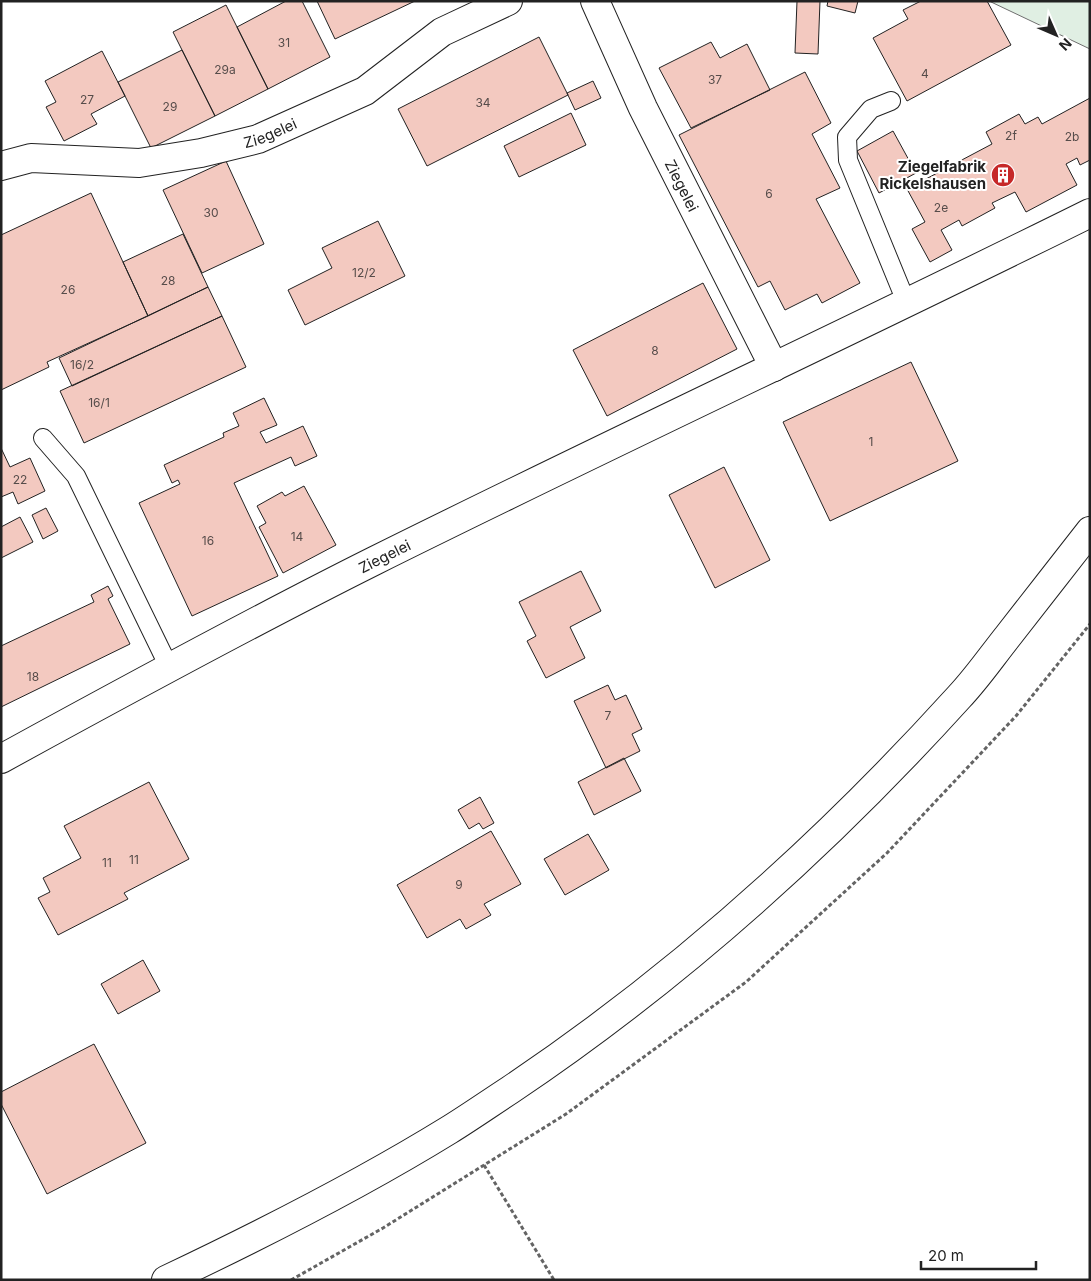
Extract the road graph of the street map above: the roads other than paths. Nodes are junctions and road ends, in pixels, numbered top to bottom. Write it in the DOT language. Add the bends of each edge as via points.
graph roads {
  1 [pos="508,1"];
  2 [pos="594,1"];
  3 [pos="891,101"];
  4 [pos="1,166"];
  5 [pos="1090,213"];
  6 [pos="907,304"];
  7 [pos="774,367"];
  8 [pos="42,438"];
  9 [pos="1090,531"];
  10 [pos="169,667"];
  11 [pos="1,759"];
  12 [pos="166,1280"];
  1 -- 4 [label="street, Ziegelei" via="442,32 365,91 258,139 139,163 31,158"];
  2 -- 7 [label="street, Ziegelei" via="643,108"];
  3 -- 6 [label="lane" via="871,109 847,137 848,160"];
  5 -- 6 [label="street, Ziegelei"];
  6 -- 7 [label="street, Ziegelei"];
  7 -- 10 [label="street, Ziegelei" via="374,561"];
  8 -- 10 [label="lane" via="76,476"];
  9 -- 12 [label="street" via="956,701 820,842 705,944 625,1009 451,1128 364,1180 235,1248"];
  10 -- 11 [label="street, Ziegelei"];
}
